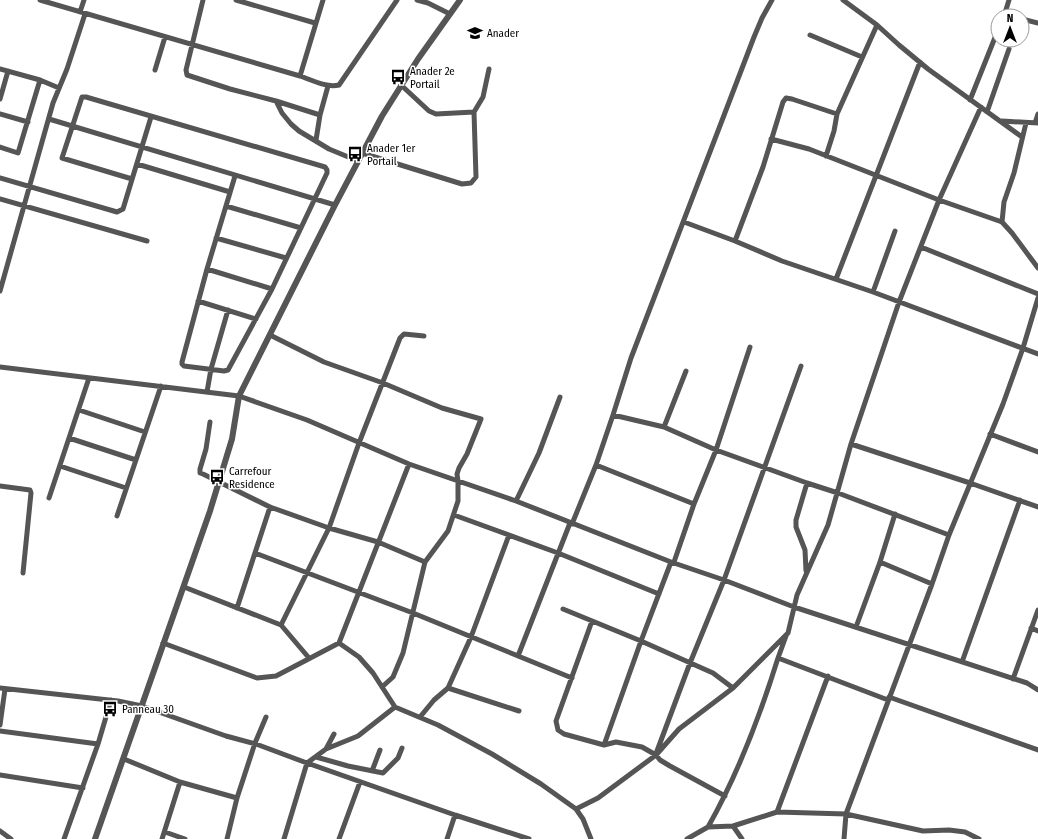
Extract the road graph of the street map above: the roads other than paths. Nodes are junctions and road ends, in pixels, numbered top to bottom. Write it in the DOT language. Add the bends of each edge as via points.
graph roads {
  1 [pos="40,0"];
  2 [pos="84,0"];
  3 [pos="202,0"];
  4 [pos="236,0"];
  5 [pos="323,0"];
  6 [pos="397,0"];
  7 [pos="417,0"];
  8 [pos="460,0"];
  9 [pos="772,0"];
  10 [pos="843,0"];
  11 [pos="82,13"];
  12 [pos="450,14"];
  13 [pos="316,23"];
  14 [pos="877,25"];
  15 [pos="810,35"];
  16 [pos="165,37"];
  17 [pos="192,45"];
  18 [pos="991,48"];
  19 [pos="1009,49"];
  20 [pos="862,58"];
  21 [pos="920,62"];
  22 [pos="0,69"];
  23 [pos="489,69"];
  24 [pos="155,70"];
  25 [pos="8,71"];
  26 [pos="300,76"];
  27 [pos="40,80"];
  28 [pos="401,85"];
  29 [pos="328,86"];
  30 [pos="60,88"];
  31 [pos="0,98"];
  32 [pos="970,100"];
  33 [pos="276,101"];
  34 [pos="980,107"];
  35 [pos="474,112"];
  36 [pos="987,112"];
  37 [pos="0,114"];
  38 [pos="837,114"];
  39 [pos="1038,114"];
  40 [pos="320,115"];
  41 [pos="151,117"];
  42 [pos="49,120"];
  43 [pos="1001,121"];
  44 [pos="28,122"];
  45 [pos="1026,123"];
  46 [pos="1037,123"];
  47 [pos="72,127"];
  48 [pos="1022,137"];
  49 [pos="771,139"];
  50 [pos="316,140"];
  51 [pos="0,147"];
  52 [pos="141,148"];
  53 [pos="362,153"];
  54 [pos="826,156"];
  55 [pos="358,160"];
  56 [pos="137,164"];
  57 [pos="235,176"];
  58 [pos="876,176"];
  59 [pos="0,178"];
  60 [pos="132,179"];
  61 [pos="30,187"];
  62 [pos="230,192"];
  63 [pos="0,199"];
  64 [pos="316,199"];
  65 [pos="939,200"];
  66 [pos="335,205"];
  67 [pos="25,206"];
  68 [pos="226,206"];
  69 [pos="684,222"];
  70 [pos="1002,222"];
  71 [pos="301,228"];
  72 [pos="895,231"];
  73 [pos="216,238"];
  74 [pos="147,241"];
  75 [pos="735,241"];
  76 [pos="921,247"];
  77 [pos="286,258"];
  78 [pos="1038,268"];
  79 [pos="207,269"];
  80 [pos="836,279"];
  81 [pos="272,289"];
  82 [pos="0,291"];
  83 [pos="873,292"];
  84 [pos="1038,294"];
  85 [pos="1038,298"];
  86 [pos="198,301"];
  87 [pos="899,302"];
  88 [pos="228,310"];
  89 [pos="256,319"];
  90 [pos="270,335"];
  91 [pos="424,336"];
  92 [pos="750,347"];
  93 [pos="1023,348"];
  94 [pos="1038,354"];
  95 [pos="801,366"];
  96 [pos="0,367"];
  97 [pos="211,369"];
  98 [pos="686,371"];
  99 [pos="89,378"];
  100 [pos="382,383"];
  101 [pos="161,386"];
  102 [pos="207,392"];
  103 [pos="239,396"];
  104 [pos="560,397"];
  105 [pos="79,410"];
  106 [pos="613,415"];
  107 [pos="210,422"];
  108 [pos="664,427"];
  109 [pos="146,432"];
  110 [pos="990,434"];
  111 [pos="69,438"];
  112 [pos="359,443"];
  113 [pos="851,444"];
  114 [pos="716,450"];
  115 [pos="1038,452"];
  116 [pos="136,460"];
  117 [pos="409,464"];
  118 [pos="596,465"];
  119 [pos="60,466"];
  120 [pos="764,468"];
  121 [pos="458,481"];
  122 [pos="220,482"];
  123 [pos="807,483"];
  124 [pos="970,483"];
  125 [pos="0,486"];
  126 [pos="126,488"];
  127 [pos="838,492"];
  128 [pos="49,498"];
  129 [pos="1020,500"];
  130 [pos="516,502"];
  131 [pos="694,504"];
  132 [pos="270,507"];
  133 [pos="1038,507"];
  134 [pos="895,514"];
  135 [pos="454,515"];
  136 [pos="117,516"];
  137 [pos="571,523"];
  138 [pos="329,528"];
  139 [pos="509,535"];
  140 [pos="949,535"];
  141 [pos="378,542"];
  142 [pos="255,554"];
  143 [pos="558,554"];
  144 [pos="425,562"];
  145 [pos="672,562"];
  146 [pos="880,562"];
  147 [pos="806,572"];
  148 [pos="24,574"];
  149 [pos="307,574"];
  150 [pos="724,580"];
  151 [pos="932,584"];
  152 [pos="184,587"];
  153 [pos="358,593"];
  154 [pos="659,594"];
  155 [pos="794,607"];
  156 [pos="237,608"];
  157 [pos="563,609"];
  158 [pos="1038,610"];
  159 [pos="413,613"];
  160 [pos="592,621"];
  161 [pos="281,625"];
  162 [pos="856,627"];
  163 [pos="1031,628"];
  164 [pos="1038,631"];
  165 [pos="788,633"];
  166 [pos="471,637"];
  167 [pos="641,641"];
  168 [pos="163,643"];
  169 [pos="339,643"];
  170 [pos="909,645"];
  171 [pos="518,656"];
  172 [pos="309,658"];
  173 [pos="778,658"];
  174 [pos="962,662"];
  175 [pos="690,663"];
  176 [pos="828,676"];
  177 [pos="572,678"];
  178 [pos="1013,679"];
  179 [pos="382,686"];
  180 [pos="448,688"];
  181 [pos="733,688"];
  182 [pos="3,689"];
  183 [pos="1038,690"];
  184 [pos="889,698"];
  185 [pos="111,700"];
  186 [pos="142,706"];
  187 [pos="395,707"];
  188 [pos="519,712"];
  189 [pos="266,717"];
  190 [pos="420,717"];
  191 [pos="0,725"];
  192 [pos="0,731"];
  193 [pos="334,734"];
  194 [pos="255,743"];
  195 [pos="98,744"];
  196 [pos="604,745"];
  197 [pos="402,748"];
  198 [pos="326,749"];
  199 [pos="380,750"];
  200 [pos="1038,750"];
  201 [pos="656,755"];
  202 [pos="316,757"];
  203 [pos="124,759"];
  204 [pos="307,763"];
  205 [pos="372,771"];
  206 [pos="0,775"];
  207 [pos="180,782"];
  208 [pos="360,782"];
  209 [pos="83,788"];
  210 [pos="725,796"];
  211 [pos="237,798"];
  212 [pos="576,809"];
  213 [pos="777,812"];
  214 [pos="846,814"];
  215 [pos="455,815"];
  216 [pos="733,826"];
  217 [pos="708,827"];
  218 [pos="0,831"];
  219 [pos="165,832"];
  220 [pos="522,838"];
  221 [pos="11,839"];
  222 [pos="64,839"];
  223 [pos="95,839"];
  224 [pos="162,839"];
  225 [pos="185,839"];
  226 [pos="227,839"];
  227 [pos="284,839"];
  228 [pos="339,839"];
  229 [pos="447,839"];
  230 [pos="529,839"];
  231 [pos="591,839"];
  232 [pos="687,839"];
  233 [pos="742,839"];
  234 [pos="844,839"];
  235 [pos="979,839"];
  1 -- 11 [label="street"];
  2 -- 11 [label="street"];
  3 -- 17 [label="street"];
  4 -- 13 [label="street"];
  5 -- 13 [label="street"];
  6 -- 29 [label="street" via="339,85"];
  7 -- 12 [label="street"];
  8 -- 12 [label="street"];
  9 -- 69 [label="street" via="754,36"];
  10 -- 14 [label="street"];
  11 -- 16 [label="street"];
  11 -- 30 [label="street"];
  12 -- 28 [label="street"];
  13 -- 26 [label="street"];
  14 -- 20 [label="street"];
  14 -- 21 [label="street"];
  15 -- 20 [label="street"];
  16 -- 17 [label="street"];
  16 -- 24 [label="street"];
  17 -- 26 [label="street"];
  17 -- 33 [label="street" via="186,75"];
  18 -- 32 [label="street"];
  19 -- 36 [label="street"];
  20 -- 38 [label="street"];
  21 -- 32 [label="street"];
  21 -- 58 [label="street"];
  22 -- 25 [label="street"];
  23 -- 35 [label="street" via="483,97"];
  25 -- 27 [label="street"];
  25 -- 31 [label="street"];
  26 -- 29 [label="street"];
  27 -- 30 [label="street"];
  27 -- 44 [label="street"];
  28 -- 35 [label="street" via="429,111 436,114"];
  28 -- 53 [label="street"];
  29 -- 40 [label="street"];
  30 -- 42 [label="street"];
  32 -- 34 [label="street"];
  33 -- 40 [label="street"];
  33 -- 50 [label="street" via="290,124"];
  34 -- 36 [label="street"];
  34 -- 65 [label="street"];
  35 -- 53 [label="street" via="476,177 471,183 462,184"];
  36 -- 43 [label="street"];
  37 -- 44 [label="street"];
  38 -- 49 [label="street" via="786,98"];
  38 -- 54 [label="street"];
  39 -- 46 [label="street"];
  40 -- 50 [label="street"];
  41 -- 47 [label="street" via="84,96"];
  41 -- 52 [label="street"];
  41 -- 64 [label="street" via="325,167 327,173"];
  42 -- 47 [label="street"];
  42 -- 61 [label="street"];
  43 -- 45 [label="street"];
  43 -- 48 [label="street"];
  44 -- 51 [label="street" via="18,153"];
  45 -- 46 [label="street"];
  45 -- 48 [label="street"];
  47 -- 52 [label="street"];
  47 -- 60 [label="street" via="62,158"];
  48 -- 70 [label="street" via="1004,202"];
  49 -- 54 [label="street" via="789,142"];
  49 -- 75 [label="street"];
  50 -- 55 [label="street" via="329,149"];
  52 -- 56 [label="street"];
  52 -- 57 [label="street"];
  53 -- 55 [label="street"];
  54 -- 58 [label="street"];
  55 -- 66 [label="street"];
  56 -- 60 [label="street"];
  56 -- 62 [label="street"];
  57 -- 62 [label="street"];
  57 -- 64 [label="street"];
  58 -- 65 [label="street"];
  58 -- 80 [label="street"];
  59 -- 61 [label="street"];
  60 -- 61 [label="street" via="123,210 117,212"];
  61 -- 67 [label="street"];
  62 -- 68 [label="street"];
  63 -- 67 [label="street"];
  64 -- 66 [label="street"];
  64 -- 71 [label="street"];
  65 -- 70 [label="street"];
  65 -- 76 [label="street"];
  66 -- 90 [label="street"];
  67 -- 74 [label="street"];
  67 -- 82 [label="street"];
  68 -- 71 [label="street"];
  68 -- 73 [label="street"];
  69 -- 75 [label="street"];
  69 -- 106 [label="street" via="631,358"];
  70 -- 78 [label="street"];
  71 -- 77 [label="street"];
  72 -- 83 [label="street"];
  73 -- 77 [label="street"];
  73 -- 79 [label="street"];
  75 -- 80 [label="street" via="782,261"];
  76 -- 84 [label="street"];
  76 -- 87 [label="street"];
  77 -- 81 [label="street"];
  79 -- 81 [label="street"];
  79 -- 86 [label="street"];
  80 -- 83 [label="street"];
  81 -- 89 [label="street"];
  83 -- 87 [label="street"];
  85 -- 93 [label="street"];
  86 -- 88 [label="street"];
  86 -- 97 [label="street" via="182,364"];
  87 -- 93 [label="street"];
  87 -- 113 [label="street"];
  88 -- 89 [label="street"];
  88 -- 97 [label="street"];
  89 -- 97 [label="street" via="228,370"];
  90 -- 100 [label="street" via="324,362"];
  90 -- 103 [label="street"];
  91 -- 100 [label="street" via="404,334 400,338"];
  92 -- 114 [label="street"];
  93 -- 94 [label="street"];
  93 -- 110 [label="street"];
  95 -- 120 [label="street"];
  96 -- 99 [label="street"];
  97 -- 102 [label="street"];
  98 -- 108 [label="street"];
  99 -- 101 [label="street"];
  99 -- 105 [label="street"];
  100 -- 112 [label="street"];
  100 -- 121 [label="street" via="442,408 481,419 467,454 458,468"];
  101 -- 102 [label="street"];
  101 -- 109 [label="street"];
  102 -- 103 [label="street"];
  103 -- 112 [label="street" via="307,420"];
  103 -- 122 [label="street" via="232,439"];
  104 -- 130 [label="street" via="539,453"];
  105 -- 109 [label="street"];
  105 -- 111 [label="street"];
  106 -- 108 [label="street"];
  106 -- 118 [label="street"];
  107 -- 122 [label="street" via="200,473"];
  108 -- 114 [label="street"];
  109 -- 116 [label="street"];
  110 -- 115 [label="street"];
  110 -- 124 [label="street"];
  111 -- 116 [label="street"];
  111 -- 119 [label="street"];
  112 -- 117 [label="street"];
  112 -- 138 [label="street"];
  113 -- 124 [label="street"];
  113 -- 127 [label="street"];
  114 -- 120 [label="street"];
  114 -- 131 [label="street"];
  116 -- 126 [label="street"];
  117 -- 121 [label="street"];
  117 -- 141 [label="street"];
  118 -- 131 [label="street"];
  118 -- 137 [label="street"];
  119 -- 126 [label="street"];
  119 -- 128 [label="street"];
  120 -- 123 [label="street"];
  120 -- 150 [label="street"];
  121 -- 130 [label="street"];
  121 -- 135 [label="street" via="458,502"];
  122 -- 132 [label="street"];
  122 -- 152 [label="street"];
  123 -- 127 [label="street"];
  123 -- 147 [label="street" via="796,520 796,527 805,550"];
  124 -- 129 [label="street"];
  124 -- 140 [label="street"];
  125 -- 148 [label="street" via="30,490 31,493"];
  126 -- 136 [label="street"];
  127 -- 134 [label="street"];
  127 -- 147 [label="street" via="828,525"];
  129 -- 133 [label="street"];
  129 -- 174 [label="street"];
  130 -- 137 [label="street"];
  131 -- 145 [label="street"];
  132 -- 138 [label="street"];
  132 -- 142 [label="street"];
  134 -- 140 [label="street"];
  134 -- 146 [label="street"];
  135 -- 139 [label="street"];
  135 -- 144 [label="street" via="448,531"];
  137 -- 143 [label="street"];
  137 -- 145 [label="street"];
  138 -- 141 [label="street"];
  138 -- 149 [label="street"];
  139 -- 143 [label="street"];
  139 -- 166 [label="street"];
  140 -- 151 [label="street"];
  141 -- 144 [label="street"];
  141 -- 153 [label="street"];
  142 -- 149 [label="street"];
  142 -- 156 [label="street"];
  143 -- 154 [label="street"];
  143 -- 171 [label="street"];
  144 -- 159 [label="street"];
  145 -- 150 [label="street"];
  145 -- 154 [label="street"];
  146 -- 151 [label="street"];
  146 -- 162 [label="street"];
  147 -- 155 [label="street"];
  149 -- 153 [label="street"];
  149 -- 161 [label="street"];
  150 -- 155 [label="street"];
  150 -- 175 [label="street"];
  151 -- 170 [label="street"];
  152 -- 156 [label="street"];
  152 -- 168 [label="street"];
  153 -- 159 [label="street"];
  153 -- 169 [label="street"];
  154 -- 167 [label="street"];
  155 -- 162 [label="street"];
  155 -- 165 [label="street"];
  156 -- 161 [label="street"];
  157 -- 160 [label="street"];
  158 -- 163 [label="street"];
  159 -- 166 [label="street"];
  159 -- 179 [label="street" via="396,671"];
  160 -- 167 [label="street"];
  160 -- 177 [label="street"];
  161 -- 172 [label="street"];
  162 -- 170 [label="street"];
  163 -- 164 [label="street"];
  163 -- 178 [label="street"];
  165 -- 173 [label="street"];
  165 -- 181 [label="street"];
  166 -- 171 [label="street"];
  166 -- 180 [label="street"];
  167 -- 175 [label="street"];
  167 -- 196 [label="street"];
  168 -- 172 [label="street" via="257,678 276,676"];
  168 -- 186 [label="street"];
  169 -- 172 [label="street"];
  169 -- 179 [label="street" via="359,657"];
  170 -- 174 [label="street"];
  170 -- 184 [label="street"];
  171 -- 177 [label="street"];
  173 -- 176 [label="street"];
  173 -- 210 [label="street" via="765,700"];
  174 -- 178 [label="street"];
  175 -- 181 [label="street" via="713,673"];
  175 -- 201 [label="street"];
  176 -- 184 [label="street"];
  176 -- 213 [label="street"];
  177 -- 196 [label="street" via="556,721 558,730"];
  178 -- 183 [label="street"];
  179 -- 187 [label="street"];
  180 -- 188 [label="street"];
  180 -- 190 [label="street"];
  181 -- 201 [label="street" via="679,729"];
  182 -- 185 [label="street"];
  182 -- 191 [label="street"];
  184 -- 200 [label="street"];
  184 -- 214 [label="street"];
  185 -- 186 [label="street"];
  185 -- 195 [label="street"];
  186 -- 194 [label="street" via="226,736"];
  186 -- 203 [label="street"];
  187 -- 190 [label="street"];
  187 -- 198 [label="street" via="358,736"];
  189 -- 194 [label="street"];
  190 -- 212 [label="street" via="492,754"];
  192 -- 195 [label="street"];
  193 -- 198 [label="street"];
  194 -- 204 [label="street"];
  194 -- 211 [label="street"];
  195 -- 209 [label="street"];
  196 -- 201 [label="street" via="616,742 642,747"];
  197 -- 205 [label="street" via="398,758 385,772"];
  198 -- 202 [label="street"];
  199 -- 205 [label="street"];
  201 -- 210 [label="street" via="670,766"];
  201 -- 212 [label="street" via="598,798"];
  202 -- 204 [label="street"];
  202 -- 205 [label="street"];
  203 -- 207 [label="street"];
  203 -- 223 [label="street"];
  204 -- 208 [label="street"];
  204 -- 227 [label="street"];
  206 -- 209 [label="street"];
  207 -- 211 [label="street"];
  207 -- 219 [label="street"];
  208 -- 215 [label="street"];
  208 -- 228 [label="street"];
  209 -- 222 [label="street"];
  210 -- 217 [label="street"];
  211 -- 226 [label="street"];
  212 -- 231 [label="street"];
  213 -- 214 [label="street"];
  213 -- 216 [label="street"];
  214 -- 234 [label="street"];
  214 -- 235 [label="street" via="923,831 966,832"];
  215 -- 220 [label="street"];
  215 -- 229 [label="street"];
  216 -- 217 [label="street"];
  216 -- 233 [label="street"];
  217 -- 232 [label="street"];
  218 -- 221 [label="street"];
  219 -- 224 [label="street"];
  219 -- 225 [label="street"];
  220 -- 230 [label="street"];
}
